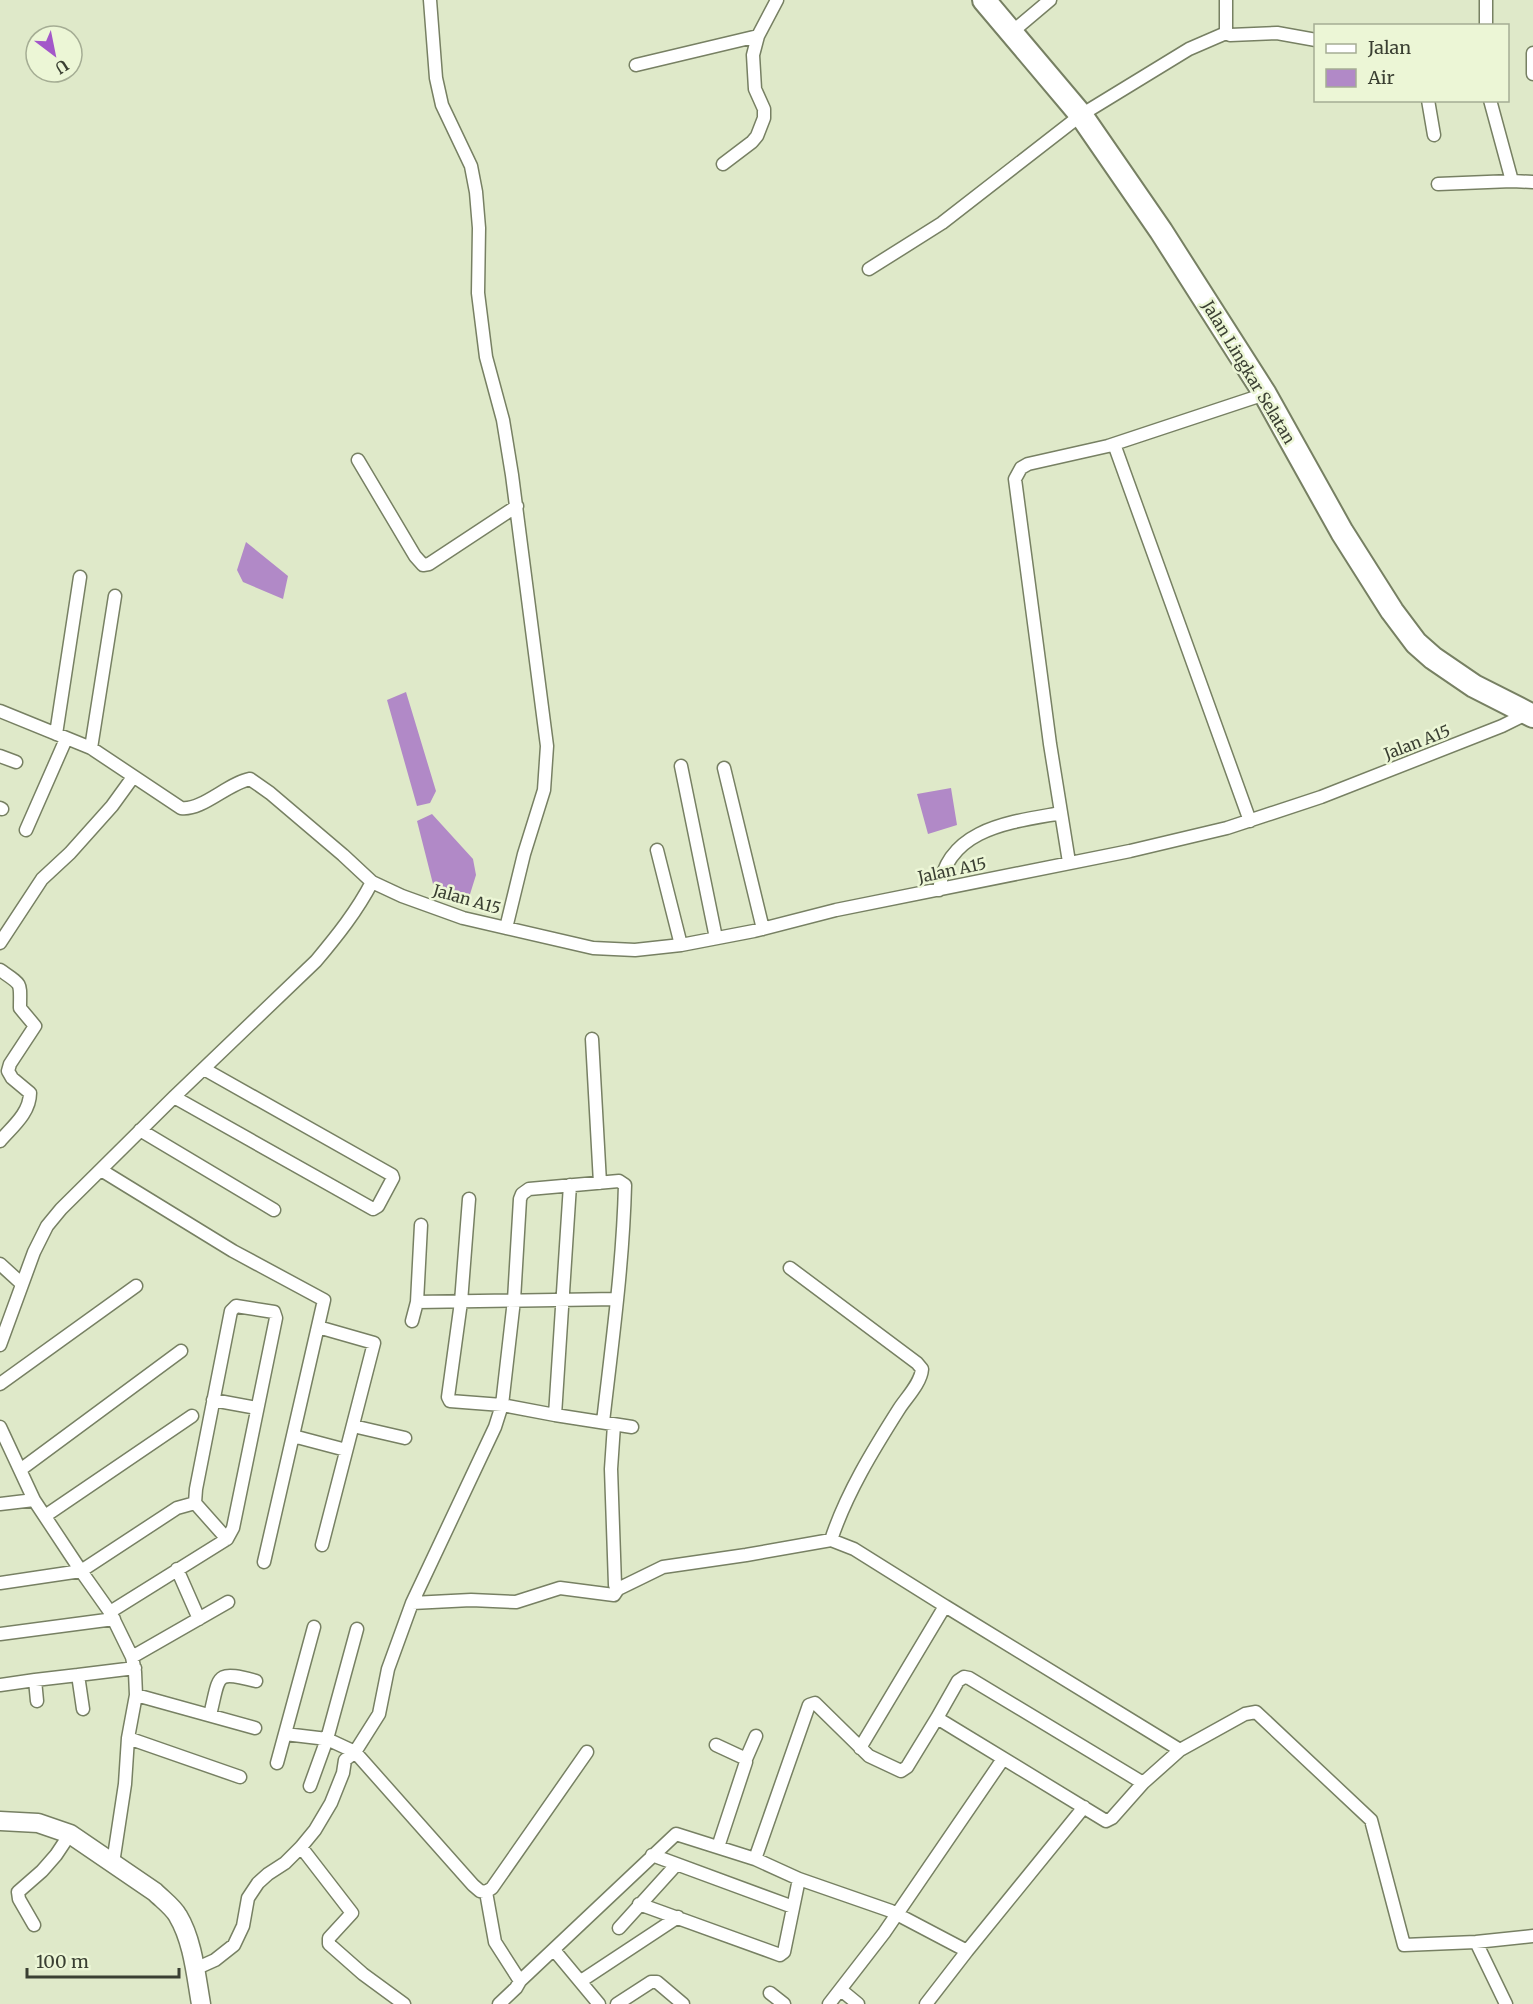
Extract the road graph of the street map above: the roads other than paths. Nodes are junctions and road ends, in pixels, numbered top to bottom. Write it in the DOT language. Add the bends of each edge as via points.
graph roads {
  1 [pos="430,0"];
  2 [pos="777,0"];
  3 [pos="984,0"];
  4 [pos="1050,0"];
  5 [pos="1226,0"];
  6 [pos="1486,0"];
  7 [pos="1486,24"];
  8 [pos="1012,32"];
  9 [pos="1226,33"];
  10 [pos="758,36"];
  11 [pos="1314,40"];
  12 [pos="1533,53"];
  13 [pos="636,65"];
  14 [pos="1533,74"];
  15 [pos="1428,102"];
  16 [pos="1491,102"];
  17 [pos="1081,115"];
  18 [pos="1434,135"];
  19 [pos="723,164"];
  20 [pos="1512,181"];
  21 [pos="1533,182"];
  22 [pos="1438,184"];
  23 [pos="869,269"];
  24 [pos="1265,394"];
  25 [pos="1114,444"];
  26 [pos="358,460"];
  27 [pos="517,506"];
  28 [pos="80,577"];
  29 [pos="115,596"];
  30 [pos="0,711"];
  31 [pos="1531,715"];
  32 [pos="61,736"];
  33 [pos="91,748"];
  34 [pos="0,756"];
  35 [pos="16,762"];
  36 [pos="681,766"];
  37 [pos="724,768"];
  38 [pos="133,777"];
  39 [pos="1061,813"];
  40 [pos="1250,821"];
  41 [pos="26,830"];
  42 [pos="657,850"];
  43 [pos="1069,862"];
  44 [pos="372,882"];
  45 [pos="939,890"];
  46 [pos="506,928"];
  47 [pos="763,929"];
  48 [pos="716,938"];
  49 [pos="0,943"];
  50 [pos="681,945"];
  51 [pos="0,970"];
  52 [pos="592,1039"];
  53 [pos="204,1069"];
  54 [pos="174,1097"];
  55 [pos="140,1130"];
  56 [pos="0,1141"];
  57 [pos="101,1170"];
  58 [pos="600,1183"];
  59 [pos="570,1185"];
  60 [pos="469,1199"];
  61 [pos="274,1210"];
  62 [pos="421,1225"];
  63 [pos="0,1264"];
  64 [pos="790,1268"];
  65 [pos="22,1284"];
  66 [pos="135,1286"];
  67 [pos="563,1299"];
  68 [pos="617,1299"];
  69 [pos="514,1300"];
  70 [pos="417,1302"];
  71 [pos="461,1302"];
  72 [pos="412,1321"];
  73 [pos="318,1327"];
  74 [pos="0,1345"];
  75 [pos="181,1351"];
  76 [pos="0,1384"];
  77 [pos="213,1400"];
  78 [pos="502,1405"];
  79 [pos="257,1408"];
  80 [pos="555,1415"];
  81 [pos="192,1416"];
  82 [pos="609,1424"];
  83 [pos="352,1426"];
  84 [pos="632,1427"];
  85 [pos="1,1434"];
  86 [pos="293,1436"];
  87 [pos="405,1438"];
  88 [pos="346,1450"];
  89 [pos="20,1470"];
  90 [pos="34,1500"];
  91 [pos="195,1503"];
  92 [pos="0,1504"];
  93 [pos="45,1516"];
  94 [pos="227,1539"];
  95 [pos="831,1540"];
  96 [pos="322,1545"];
  97 [pos="264,1562"];
  98 [pos="177,1569"];
  99 [pos="81,1571"];
  100 [pos="0,1583"];
  101 [pos="618,1589"];
  102 [pos="228,1602"];
  103 [pos="412,1603"];
  104 [pos="945,1606"];
  105 [pos="112,1615"];
  106 [pos="199,1618"];
  107 [pos="314,1627"];
  108 [pos="357,1629"];
  109 [pos="0,1634"];
  110 [pos="134,1663"];
  111 [pos="78,1675"];
  112 [pos="35,1680"];
  113 [pos="256,1681"];
  114 [pos="0,1685"];
  115 [pos="136,1695"];
  116 [pos="37,1701"];
  117 [pos="83,1709"];
  118 [pos="210,1715"];
  119 [pos="938,1719"];
  120 [pos="255,1728"];
  121 [pos="285,1734"];
  122 [pos="756,1736"];
  123 [pos="128,1738"];
  124 [pos="327,1739"];
  125 [pos="716,1745"];
  126 [pos="860,1748"];
  127 [pos="1180,1750"];
  128 [pos="355,1752"];
  129 [pos="587,1752"];
  130 [pos="746,1759"];
  131 [pos="1003,1759"];
  132 [pos="277,1763"];
  133 [pos="240,1777"];
  134 [pos="1143,1783"];
  135 [pos="310,1786"];
  136 [pos="1084,1807"];
  137 [pos="0,1821"];
  138 [pos="70,1834"];
  139 [pos="301,1847"];
  140 [pos="718,1847"];
  141 [pos="652,1855"];
  142 [pos="755,1859"];
  143 [pos="113,1863"];
  144 [pos="676,1864"];
  145 [pos="799,1879"];
  146 [pos="486,1892"];
  147 [pos="639,1904"];
  148 [pos="793,1907"];
  149 [pos="896,1914"];
  150 [pos="678,1917"];
  151 [pos="34,1924"];
  152 [pos="619,1928"];
  153 [pos="1533,1936"];
  154 [pos="1476,1942"];
  155 [pos="554,1950"];
  156 [pos="967,1951"];
  157 [pos="195,1969"];
  158 [pos="520,1981"];
  159 [pos="581,1981"];
  160 [pos="841,1990"];
  161 [pos="770,1993"];
  162 [pos="201,2004"];
  163 [pos="404,2004"];
  164 [pos="499,2004"];
  165 [pos="599,2004"];
  166 [pos="617,2004"];
  167 [pos="683,2004"];
  168 [pos="784,2004"];
  169 [pos="830,2004"];
  170 [pos="858,2004"];
  171 [pos="926,2004"];
  172 [pos="1506,2004"];
  1 -- 27 [label="street" via="442,105 471,166 476,192 478,293 486,357 503,420"];
  2 -- 10 [label="street"];
  3 -- 8 [label="highway, Jalan Lingkar Selatan"];
  4 -- 8 [label="street"];
  5 -- 9 [label="street"];
  6 -- 7 [label="street"];
  8 -- 17 [label="highway, Jalan Lingkar Selatan"];
  9 -- 11 [label="street" via="1277,33"];
  9 -- 17 [label="street" via="1189,50"];
  10 -- 13 [label="street"];
  10 -- 19 [label="street" via="753,55 754,89 764,118 752,142"];
  12 -- 14 [label="street"];
  15 -- 18 [label="street"];
  16 -- 20 [label="street"];
  17 -- 23 [label="street" via="942,223"];
  17 -- 24 [label="highway, Jalan Lingkar Selatan"];
  20 -- 21 [label="street"];
  20 -- 22 [label="street"];
  24 -- 25 [label="street"];
  24 -- 31 [label="highway, Jalan Lingkar Selatan" via="1342,532 1416,643 1474,686"];
  25 -- 39 [label="street" via="1028,464 1015,479"];
  25 -- 40 [label="street"];
  26 -- 27 [label="street" via="423,565"];
  27 -- 46 [label="street" via="547,746 544,790"];
  28 -- 32 [label="street"];
  29 -- 33 [label="street"];
  30 -- 32 [label="street"];
  31 -- 40 [label="street, Jalan A15"];
  32 -- 33 [label="street"];
  32 -- 41 [label="street"];
  33 -- 38 [label="street"];
  34 -- 35 [label="street"];
  36 -- 48 [label="street"];
  37 -- 47 [label="street"];
  38 -- 44 [label="street" via="171,803 188,809 250,779"];
  38 -- 49 [label="street" via="112,806 42,879"];
  39 -- 43 [label="street"];
  39 -- 45 [label="street" via="1004,823 969,840 951,856"];
  40 -- 43 [label="street, Jalan A15"];
  42 -- 50 [label="street"];
  43 -- 45 [label="street, Jalan A15"];
  44 -- 46 [label="street, Jalan A15" via="463,918"];
  44 -- 53 [label="street" via="316,961"];
  45 -- 47 [label="street, Jalan A15"];
  46 -- 50 [label="street, Jalan A15" via="593,948 635,950"];
  47 -- 48 [label="street, Jalan A15"];
  48 -- 50 [label="street, Jalan A15"];
  51 -- 56 [label="street" via="20,984 21,1008 35,1026 8,1071 30,1093 30,1102"];
  52 -- 58 [label="street"];
  53 -- 54 [label="street"];
  53 -- 54 [label="street" via="392,1175 378,1206 373,1209"];
  54 -- 55 [label="street"];
  55 -- 57 [label="street"];
  55 -- 61 [label="street"];
  57 -- 65 [label="street" via="47,1226"];
  57 -- 73 [label="street" via="233,1251 324,1300"];
  58 -- 59 [label="street"];
  58 -- 68 [label="street" via="619,1181 625,1185"];
  59 -- 67 [label="street"];
  59 -- 69 [label="street" via="529,1189 522,1194"];
  60 -- 71 [label="street"];
  62 -- 70 [label="street"];
  63 -- 65 [label="street"];
  64 -- 95 [label="street" via="922,1369 852,1490"];
  65 -- 74 [label="street"];
  66 -- 76 [label="street"];
  67 -- 68 [label="street"];
  67 -- 69 [label="street"];
  67 -- 80 [label="street"];
  68 -- 82 [label="street"];
  69 -- 71 [label="street"];
  69 -- 78 [label="street"];
  70 -- 71 [label="street"];
  70 -- 72 [label="street"];
  71 -- 78 [label="street" via="449,1399"];
  73 -- 83 [label="street" via="374,1343"];
  73 -- 86 [label="street"];
  75 -- 89 [label="street"];
  77 -- 79 [label="street"];
  77 -- 79 [label="street" via="231,1311 236,1305 274,1312 276,1318"];
  77 -- 91 [label="street"];
  78 -- 80 [label="street"];
  78 -- 103 [label="street"];
  79 -- 94 [label="street" via="233,1528"];
  80 -- 82 [label="street"];
  81 -- 93 [label="street"];
  82 -- 84 [label="street"];
  82 -- 101 [label="street"];
  83 -- 87 [label="street"];
  83 -- 88 [label="street"];
  85 -- 89 [label="street"];
  86 -- 88 [label="street"];
  86 -- 97 [label="street"];
  88 -- 96 [label="street"];
  89 -- 90 [label="street"];
  90 -- 92 [label="street"];
  90 -- 93 [label="street"];
  91 -- 94 [label="street"];
  91 -- 99 [label="street" via="177,1508"];
  93 -- 99 [label="street"];
  94 -- 98 [label="street"];
  95 -- 101 [label="street" via="663,1567"];
  95 -- 104 [label="street" via="854,1549"];
  98 -- 105 [label="street"];
  98 -- 106 [label="street"];
  99 -- 100 [label="street"];
  99 -- 105 [label="street"];
  101 -- 103 [label="street" via="613,1596 561,1588 516,1602"];
  102 -- 106 [label="street"];
  103 -- 128 [label="street" via="388,1669 378,1714"];
  104 -- 126 [label="street"];
  104 -- 127 [label="street"];
  105 -- 109 [label="street"];
  105 -- 110 [label="street"];
  106 -- 110 [label="street"];
  107 -- 121 [label="street"];
  108 -- 124 [label="street"];
  110 -- 111 [label="street"];
  110 -- 115 [label="street"];
  111 -- 112 [label="street"];
  111 -- 117 [label="street"];
  112 -- 114 [label="street"];
  112 -- 116 [label="street"];
  113 -- 118 [label="street" via="229,1674 222,1677"];
  115 -- 118 [label="street"];
  115 -- 123 [label="street"];
  118 -- 120 [label="street"];
  119 -- 126 [label="street" via="904,1770 869,1756"];
  119 -- 131 [label="street"];
  119 -- 134 [label="street" via="958,1681 969,1678"];
  121 -- 124 [label="street"];
  121 -- 132 [label="street"];
  122 -- 130 [label="street"];
  123 -- 133 [label="street"];
  123 -- 143 [label="street"];
  124 -- 128 [label="street"];
  124 -- 135 [label="street"];
  125 -- 130 [label="street"];
  126 -- 142 [label="street" via="815,1703 809,1705"];
  127 -- 134 [label="street"];
  127 -- 154 [label="street" via="1245,1714 1256,1712 1371,1820 1404,1945"];
  128 -- 139 [label="street" via="345,1760 325,1812"];
  128 -- 146 [label="street" via="473,1885"];
  129 -- 146 [label="street"];
  130 -- 140 [label="street"];
  131 -- 136 [label="street"];
  131 -- 149 [label="street"];
  134 -- 136 [label="street" via="1109,1820"];
  136 -- 156 [label="street"];
  137 -- 138 [label="street" via="38,1823"];
  138 -- 143 [label="street"];
  138 -- 151 [label="street" via="42,1871 20,1887 19,1899"];
  139 -- 157 [label="street" via="258,1883 248,1898 243,1926 234,1945"];
  139 -- 163 [label="street" via="352,1913 328,1938 328,1944"];
  140 -- 141 [label="street" via="676,1834"];
  140 -- 142 [label="street"];
  141 -- 144 [label="street"];
  141 -- 155 [label="street"];
  142 -- 145 [label="street"];
  143 -- 157 [label="street" via="155,1892 178,1915"];
  144 -- 147 [label="street"];
  144 -- 148 [label="street"];
  145 -- 148 [label="street"];
  145 -- 149 [label="street"];
  146 -- 158 [label="street" via="495,1942"];
  147 -- 150 [label="street"];
  147 -- 152 [label="street"];
  148 -- 150 [label="street" via="784,1952 780,1955"];
  149 -- 156 [label="street"];
  149 -- 160 [label="street"];
  150 -- 159 [label="street"];
  153 -- 154 [label="street"];
  154 -- 172 [label="street"];
  155 -- 158 [label="street"];
  155 -- 159 [label="street"];
  156 -- 171 [label="street"];
  157 -- 162 [label="street"];
  158 -- 164 [label="street"];
  159 -- 165 [label="street"];
  160 -- 169 [label="street"];
  160 -- 170 [label="street"];
  161 -- 168 [label="street"];
  166 -- 167 [label="street" via="651,1982"];
}
